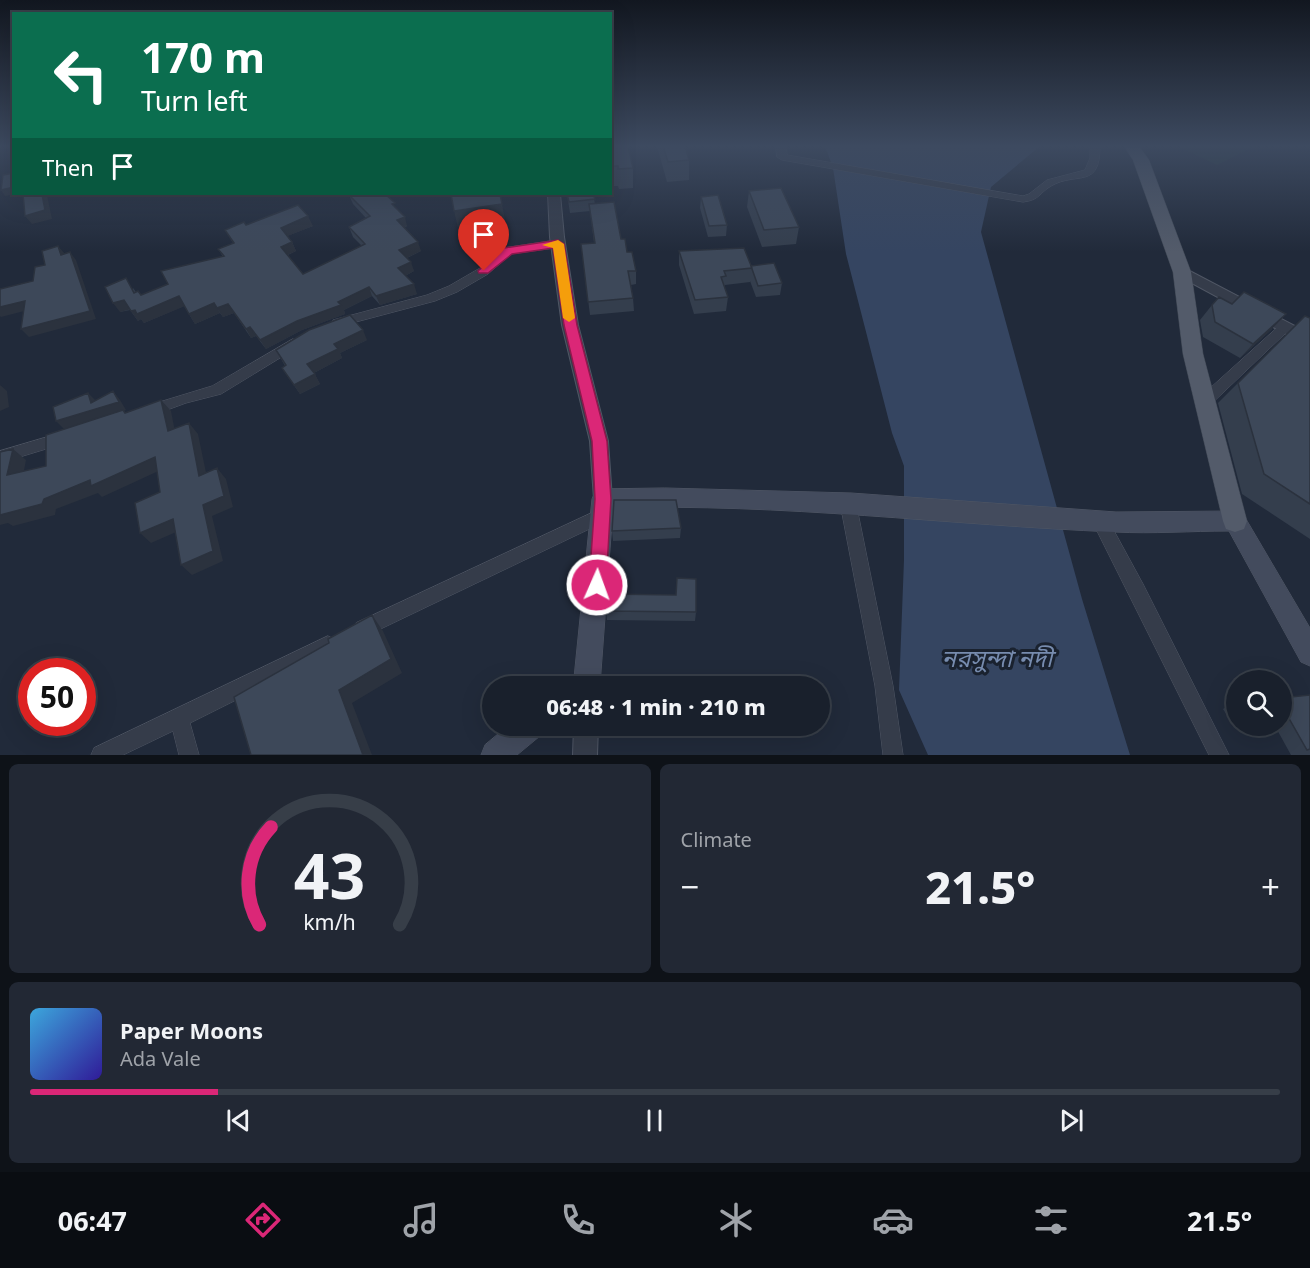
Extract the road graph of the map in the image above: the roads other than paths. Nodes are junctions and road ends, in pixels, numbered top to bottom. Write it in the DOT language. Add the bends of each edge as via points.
graph roads {
  1 [pos="929,181"];
  2 [pos="1065,181"];
  3 [pos="1149,181"];
  4 [pos="554,195"];
  5 [pos="558,244"];
  6 [pos="1182,272"];
  7 [pos="1284,327"];
  8 [pos="323,330"];
  9 [pos="308,335"];
  10 [pos="1310,341"];
  11 [pos="1203,403"];
  12 [pos="138,415"];
  13 [pos="74,434"];
  14 [pos="0,457"];
  15 [pos="848,503"];
  16 [pos="601,508"];
  17 [pos="1093,520"];
  18 [pos="1235,520"];
  19 [pos="1310,653"];
  20 [pos="587,676"];
  21 [pos="180,720"];
  22 [pos="518,736"];
  23 [pos="586,736"];
  24 [pos="101,755"];
  25 [pos="189,755"];
  26 [pos="495,755"];
  27 [pos="585,755"];
  28 [pos="893,755"];
  29 [pos="1219,755"];
  1 -- 2 [label="street" via="1023,200 1035,198 1047,184"];
  3 -- 6 [label="main road"];
  4 -- 5 [label="street"];
  5 -- 8 [label="street" via="508,250 484,271 453,289"];
  5 -- 16 [label="street" via="570,325 599,441"];
  6 -- 7 [label="street"];
  6 -- 11 [label="main road"];
  7 -- 10 [label="street"];
  7 -- 11 [label="street"];
  9 -- 12 [label="street" via="216,390"];
  11 -- 18 [label="main road"];
  13 -- 14 [label="street"];
  15 -- 16 [label="main road" via="663,496"];
  15 -- 17 [label="main road"];
  15 -- 28 [label="street" via="884,686"];
  16 -- 20 [label="main road"];
  16 -- 21 [label="street"];
  17 -- 18 [label="main road"];
  17 -- 29 [label="street" via="1142,600"];
  18 -- 19 [label="main road"];
  21 -- 24 [label="street"];
  21 -- 25 [label="street"];
  22 -- 26 [label="main road"];
  23 -- 27 [label="street"];
}
